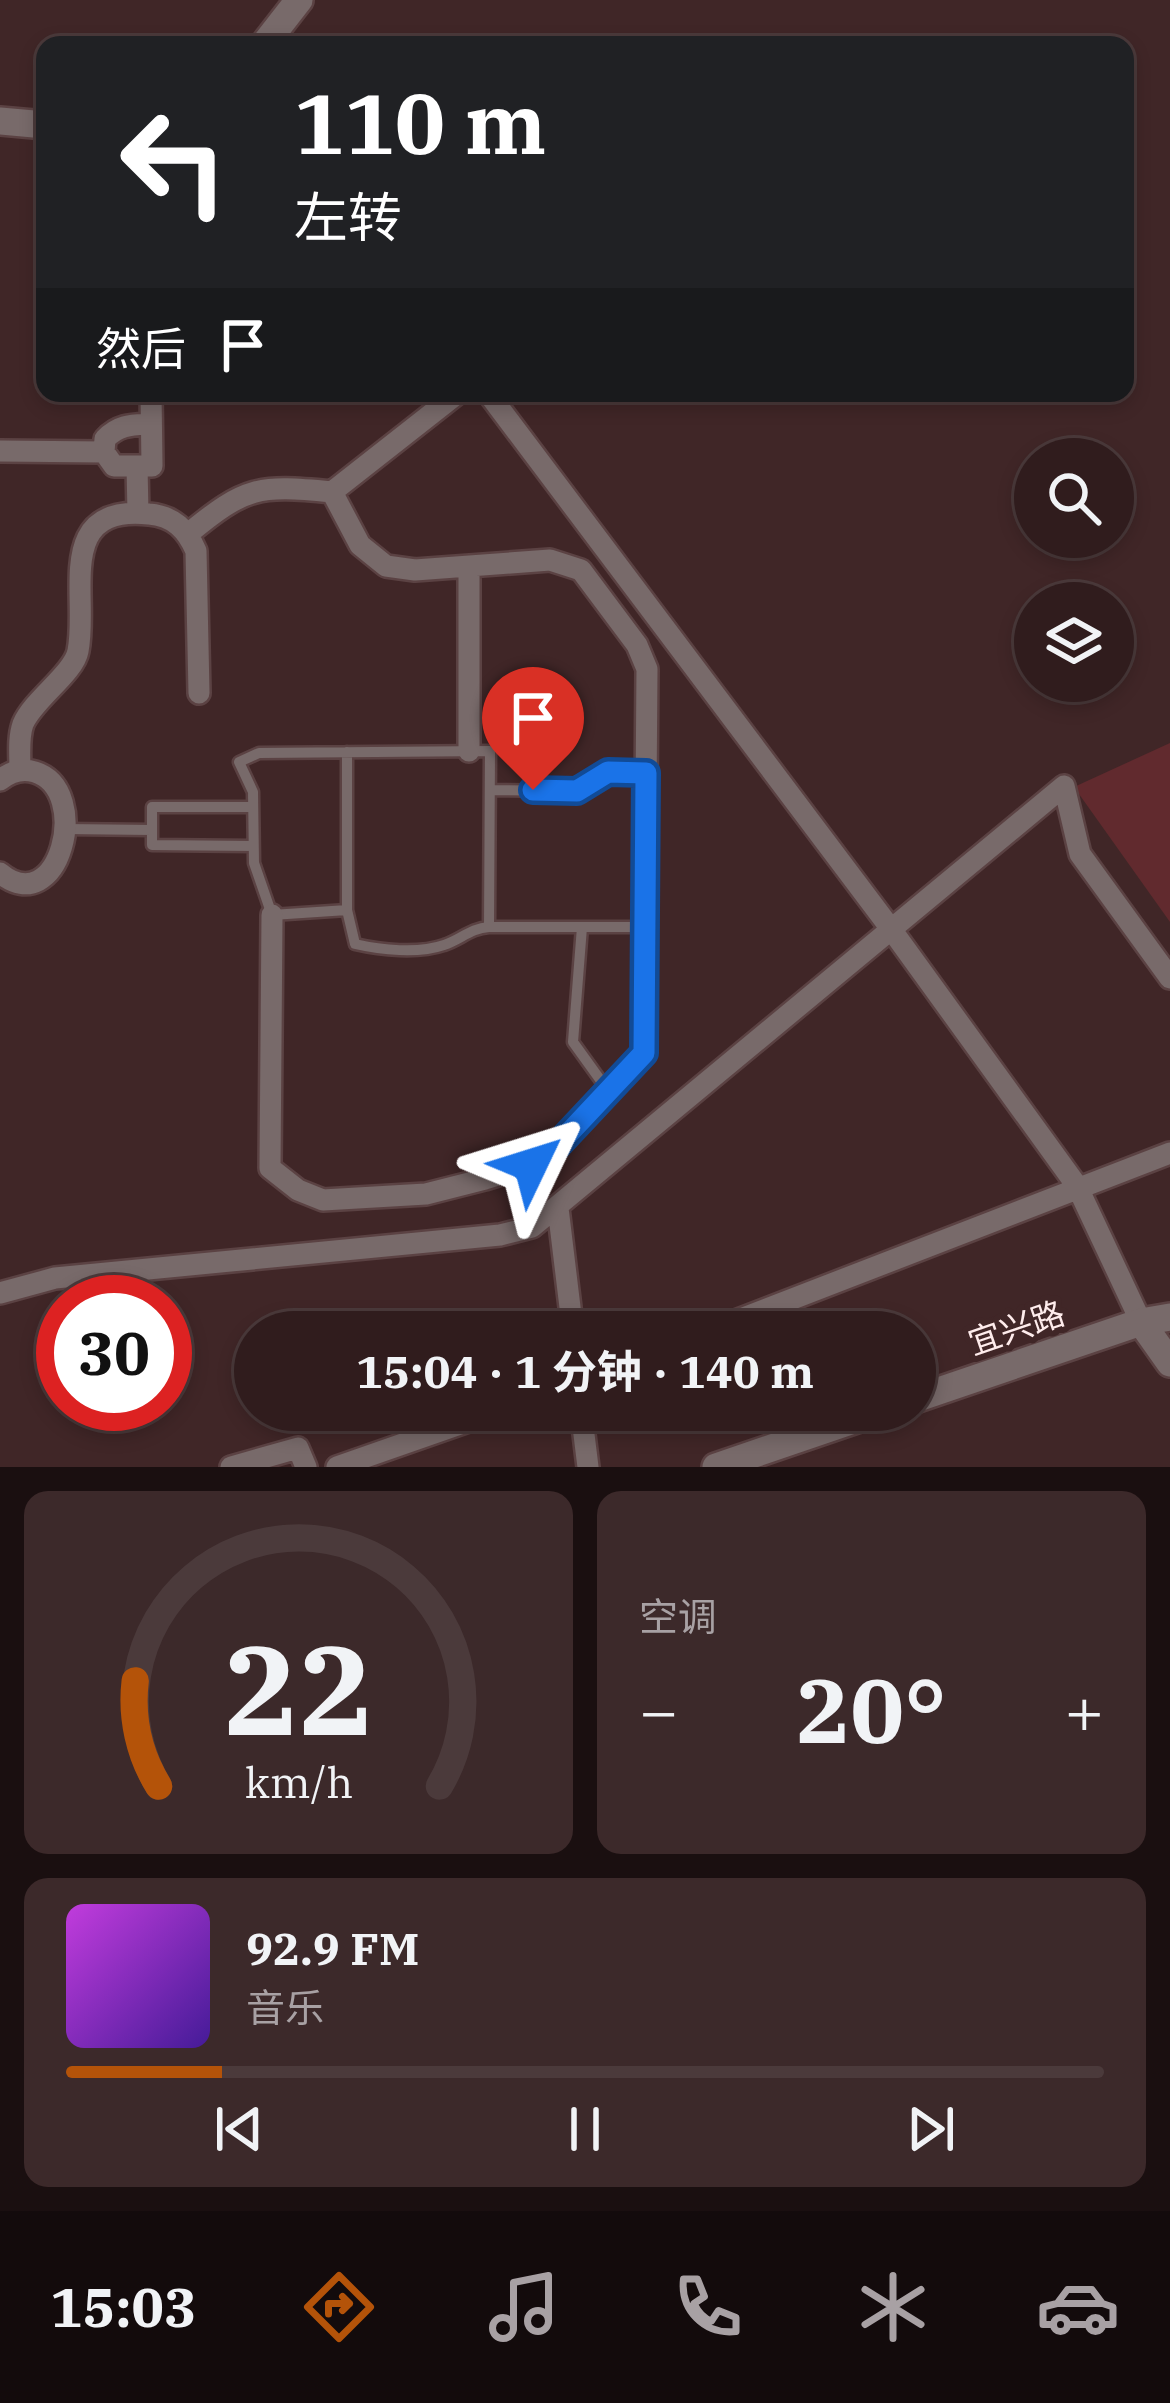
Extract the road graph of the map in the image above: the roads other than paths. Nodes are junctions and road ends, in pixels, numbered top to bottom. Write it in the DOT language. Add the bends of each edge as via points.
graph roads {
  1 [pos="299,0"];
  2 [pos="271,36"];
  3 [pos="0,121"];
  4 [pos="36,124"];
  5 [pos="151,402"];
  6 [pos="447,402"];
  7 [pos="495,402"];
  8 [pos="152,424"];
  9 [pos="0,451"];
  10 [pos="104,452"];
  11 [pos="137,466"];
  12 [pos="332,492"];
  13 [pos="138,513"];
  14 [pos="188,534"];
  15 [pos="470,568"];
  16 [pos="199,693"];
  17 [pos="469,751"];
  18 [pos="347,752"];
  19 [pos="646,773"];
  20 [pos="10,775"];
  21 [pos="490,790"];
  22 [pos="254,807"];
  23 [pos="65,829"];
  24 [pos="152,830"];
  25 [pos="254,846"];
  26 [pos="0,873"];
  27 [pos="347,910"];
  28 [pos="272,915"];
  29 [pos="489,927"];
  30 [pos="582,927"];
  31 [pos="646,927"];
  32 [pos="891,929"];
  33 [pos="1170,978"];
  34 [pos="610,1093"];
  35 [pos="1170,1153"];
  36 [pos="1077,1186"];
  37 [pos="558,1208"];
  38 [pos="0,1292"];
  39 [pos="1170,1302"];
  40 [pos="570,1311"];
  41 [pos="760,1311"];
  42 [pos="1170,1317"];
  43 [pos="1141,1322"];
  44 [pos="1170,1363"];
  45 [pos="936,1392"];
  46 [pos="440,1431"];
  47 [pos="584,1431"];
  48 [pos="821,1431"];
  49 [pos="231,1467"];
  50 [pos="306,1467"];
  51 [pos="337,1467"];
  52 [pos="588,1467"];
  53 [pos="716,1467"];
  1 -- 2 [label="street"];
  3 -- 4 [label="street"];
  5 -- 8 [label="street"];
  6 -- 12 [label="street"];
  7 -- 32 [label="street"];
  8 -- 10 [label="street" via="112,431"];
  8 -- 11 [label="street" via="152,466"];
  9 -- 10 [label="street"];
  10 -- 11 [label="street" via="114,466"];
  11 -- 13 [label="street"];
  12 -- 14 [label="street" via="258,488"];
  12 -- 15 [label="street" via="361,545 386,566"];
  13 -- 14 [label="street" via="164,517"];
  13 -- 20 [label="street" via="109,518 80,554 78,656 23,723"];
  14 -- 16 [label="street" via="196,551"];
  15 -- 17 [label="street"];
  15 -- 19 [label="street" via="550,560 581,570 647,669"];
  17 -- 18 [label="lane"];
  17 -- 21 [label="lane" via="490,751"];
  18 -- 22 [label="lane" via="260,753 239,762"];
  18 -- 27 [label="lane"];
  19 -- 21 [label="lane" via="608,772 577,791"];
  19 -- 31 [label="street"];
  20 -- 23 [label="street" via="38,772 52,783"];
  21 -- 29 [label="lane"];
  22 -- 24 [label="lane" via="152,807"];
  22 -- 25 [label="lane"];
  23 -- 24 [label="lane"];
  23 -- 26 [label="street" via="48,874 13,883"];
  24 -- 25 [label="lane" via="152,845"];
  25 -- 28 [label="lane"];
  27 -- 28 [label="lane"];
  27 -- 29 [label="lane" via="355,944 368,947 442,946"];
  28 -- 34 [label="street" via="270,1168 298,1190 323,1200 426,1194 531,1165"];
  29 -- 30 [label="lane"];
  30 -- 31 [label="lane"];
  30 -- 34 [label="lane" via="573,1042"];
  31 -- 34 [label="street" via="644,1053"];
  32 -- 33 [label="street" via="1064,786 1080,854"];
  32 -- 36 [label="street"];
  32 -- 37 [label="street"];
  35 -- 36 [label="street"];
  36 -- 41 [label="street"];
  36 -- 43 [label="street"];
  37 -- 38 [label="street" via="532,1227 500,1235 56,1278"];
  37 -- 40 [label="street"];
  39 -- 43 [label="street, 宜兴路"];
  42 -- 43 [label="street, 宜兴路"];
  43 -- 44 [label="street"];
  43 -- 45 [label="street, 宜兴路"];
  46 -- 51 [label="street"];
  47 -- 52 [label="street"];
  48 -- 53 [label="street"];
  49 -- 50 [label="street" via="298,1448"];
}
